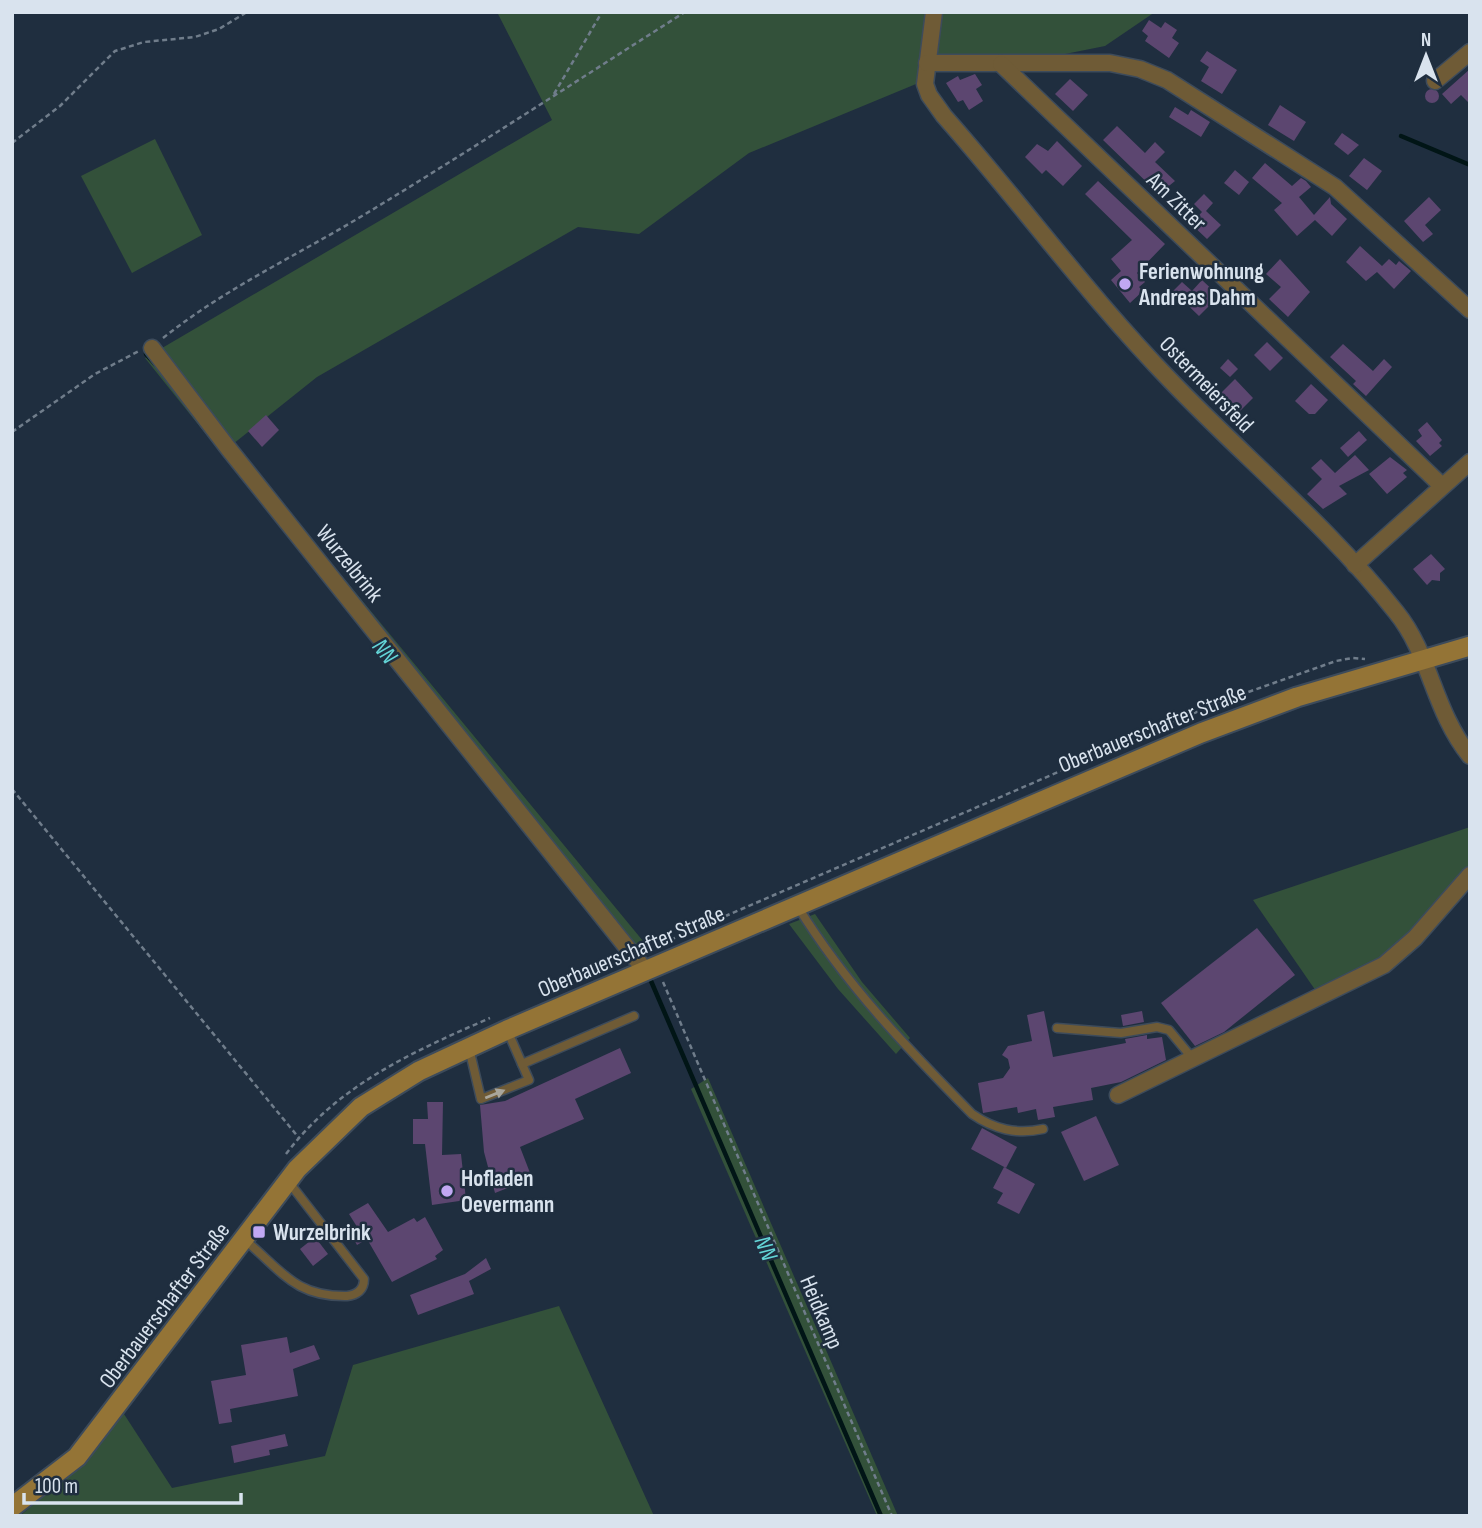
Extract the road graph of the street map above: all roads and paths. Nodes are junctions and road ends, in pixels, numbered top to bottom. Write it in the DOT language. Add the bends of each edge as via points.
graph roads {
  1 [pos="247,12"];
  2 [pos="603,12"];
  3 [pos="685,12"];
  4 [pos="934,12"];
  5 [pos="1470,52"];
  6 [pos="927,63"];
  7 [pos="1001,64"];
  8 [pos="1435,81"];
  9 [pos="554,95"];
  10 [pos="12,143"];
  11 [pos="1470,310"];
  12 [pos="152,348"];
  13 [pos="12,432"];
  14 [pos="1470,462"];
  15 [pos="1442,486"];
  16 [pos="1355,565"];
  17 [pos="1470,646"];
  18 [pos="1423,659"];
  19 [pos="1374,661"];
  20 [pos="1470,756"];
  21 [pos="12,789"];
  22 [pos="1470,875"];
  23 [pos="798,907"];
  24 [pos="645,963"];
  25 [pos="600,970"];
  26 [pos="634,1016"];
  27 [pos="500,1023"];
  28 [pos="1057,1028"];
  29 [pos="470,1048"];
  30 [pos="1193,1059"];
  31 [pos="522,1064"];
  32 [pos="1118,1095"];
  33 [pos="1043,1129"];
  34 [pos="299,1138"];
  35 [pos="311,1153"];
  36 [pos="283,1158"];
  37 [pos="288,1181"];
  38 [pos="244,1239"];
  39 [pos="12,1507"];
  40 [pos="892,1516"];
  1 -- 10 [label="path" via="195,37 115,51 60,106"];
  2 -- 9 [label="path"];
  3 -- 9 [label="path"];
  4 -- 6 [label="street, Ostermeiersfeld"];
  5 -- 8 [label="street"];
  6 -- 7 [label="street"];
  6 -- 16 [label="street, Ostermeiersfeld" via="925,84 944,117 1137,344"];
  7 -- 11 [label="street" via="1111,63 1167,80 1335,187"];
  7 -- 15 [label="street, Am Zitter"];
  9 -- 12 [label="path" via="360,217 259,272 192,315"];
  12 -- 13 [label="path" via="95,374"];
  12 -- 24 [label="street, Wurzelbrink"];
  14 -- 15 [label="street"];
  15 -- 16 [label="street"];
  16 -- 18 [label="street, Ostermeiersfeld" via="1411,630"];
  17 -- 18 [label="main road, Oberbauerschafter Straße"];
  18 -- 20 [label="street" via="1451,733"];
  18 -- 23 [label="main road, Oberbauerschafter Straße" via="1297,697 1201,733"];
  19 -- 24 [label="path" via="1336,661 1220,702"];
  21 -- 34 [label="path"];
  22 -- 30 [label="street" via="1415,938 1384,965"];
  23 -- 24 [label="main road, Oberbauerschafter Straße"];
  23 -- 33 [label="lane" via="870,1006 972,1114 1007,1131"];
  24 -- 25 [label="path"];
  24 -- 27 [label="main road, Oberbauerschafter Straße"];
  24 -- 40 [label="path, Heidkamp" via="707,1082"];
  26 -- 31 [label="lane"];
  27 -- 29 [label="main road, Oberbauerschafter Straße"];
  27 -- 31 [label="lane"];
  27 -- 34 [label="path" via="361,1080"];
  28 -- 30 [label="lane" via="1121,1033 1157,1027 1169,1030"];
  29 -- 31 [label="lane, one-way" via="481,1099 530,1080"];
  29 -- 35 [label="main road, Oberbauerschafter Straße" via="419,1071 361,1107"];
  30 -- 32 [label="street"];
  34 -- 35 [label="path"];
  34 -- 36 [label="path"];
  35 -- 37 [label="main road, Oberbauerschafter Straße"];
  37 -- 38 [label="main road, Oberbauerschafter Straße"];
  37 -- 38 [label="lane" via="364,1279 360,1292 354,1296 310,1293"];
  38 -- 39 [label="main road, Oberbauerschafter Straße" via="77,1457"];
}
